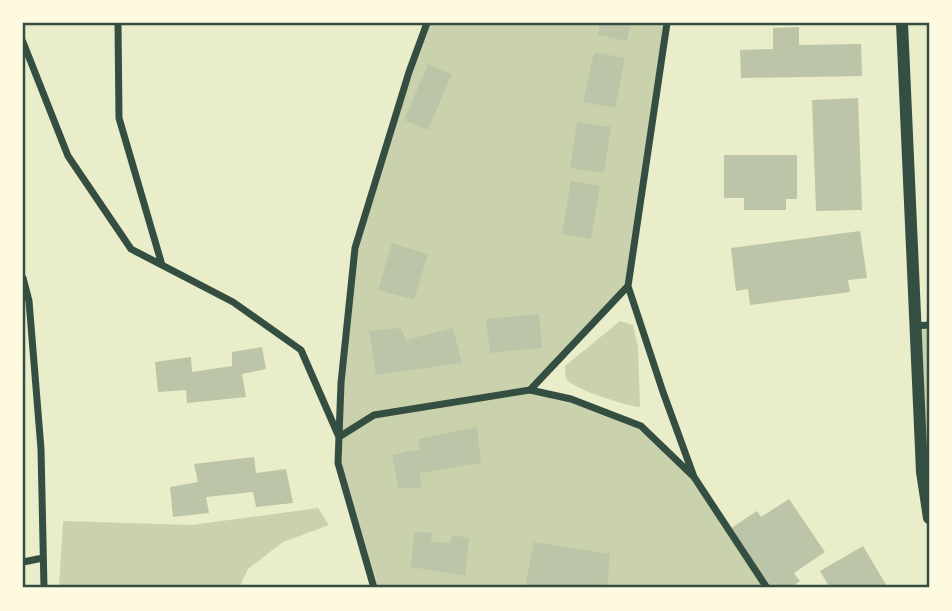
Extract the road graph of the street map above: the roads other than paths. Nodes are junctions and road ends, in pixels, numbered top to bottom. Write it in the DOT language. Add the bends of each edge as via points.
graph roads {
  1 [pos="118,23"];
  2 [pos="427,23"];
  3 [pos="667,23"];
  4 [pos="902,23"];
  5 [pos="23,42"];
  6 [pos="162,265"];
  7 [pos="23,278"];
  8 [pos="628,286"];
  9 [pos="929,325"];
  10 [pos="915,327"];
  11 [pos="530,390"];
  12 [pos="339,437"];
  13 [pos="694,477"];
  14 [pos="929,518"];
  15 [pos="43,558"];
  16 [pos="23,562"];
  17 [pos="44,588"];
  18 [pos="374,588"];
  19 [pos="767,588"];
  1 -- 6 [label="street" via="119,118"];
  2 -- 12 [label="street" via="355,248"];
  3 -- 8 [label="street"];
  4 -- 10 [label="street"];
  5 -- 6 [label="street" via="68,156 131,249"];
  6 -- 12 [label="street" via="233,302 301,350"];
  7 -- 15 [label="street" via="40,435"];
  8 -- 11 [label="street"];
  8 -- 13 [label="street"];
  9 -- 10 [label="street"];
  10 -- 14 [label="street" via="922,472"];
  11 -- 12 [label="street" via="374,415"];
  11 -- 13 [label="street" via="571,399 641,426"];
  12 -- 18 [label="street" via="338,463"];
  13 -- 19 [label="street"];
  15 -- 16 [label="street"];
  15 -- 17 [label="street"];
}
